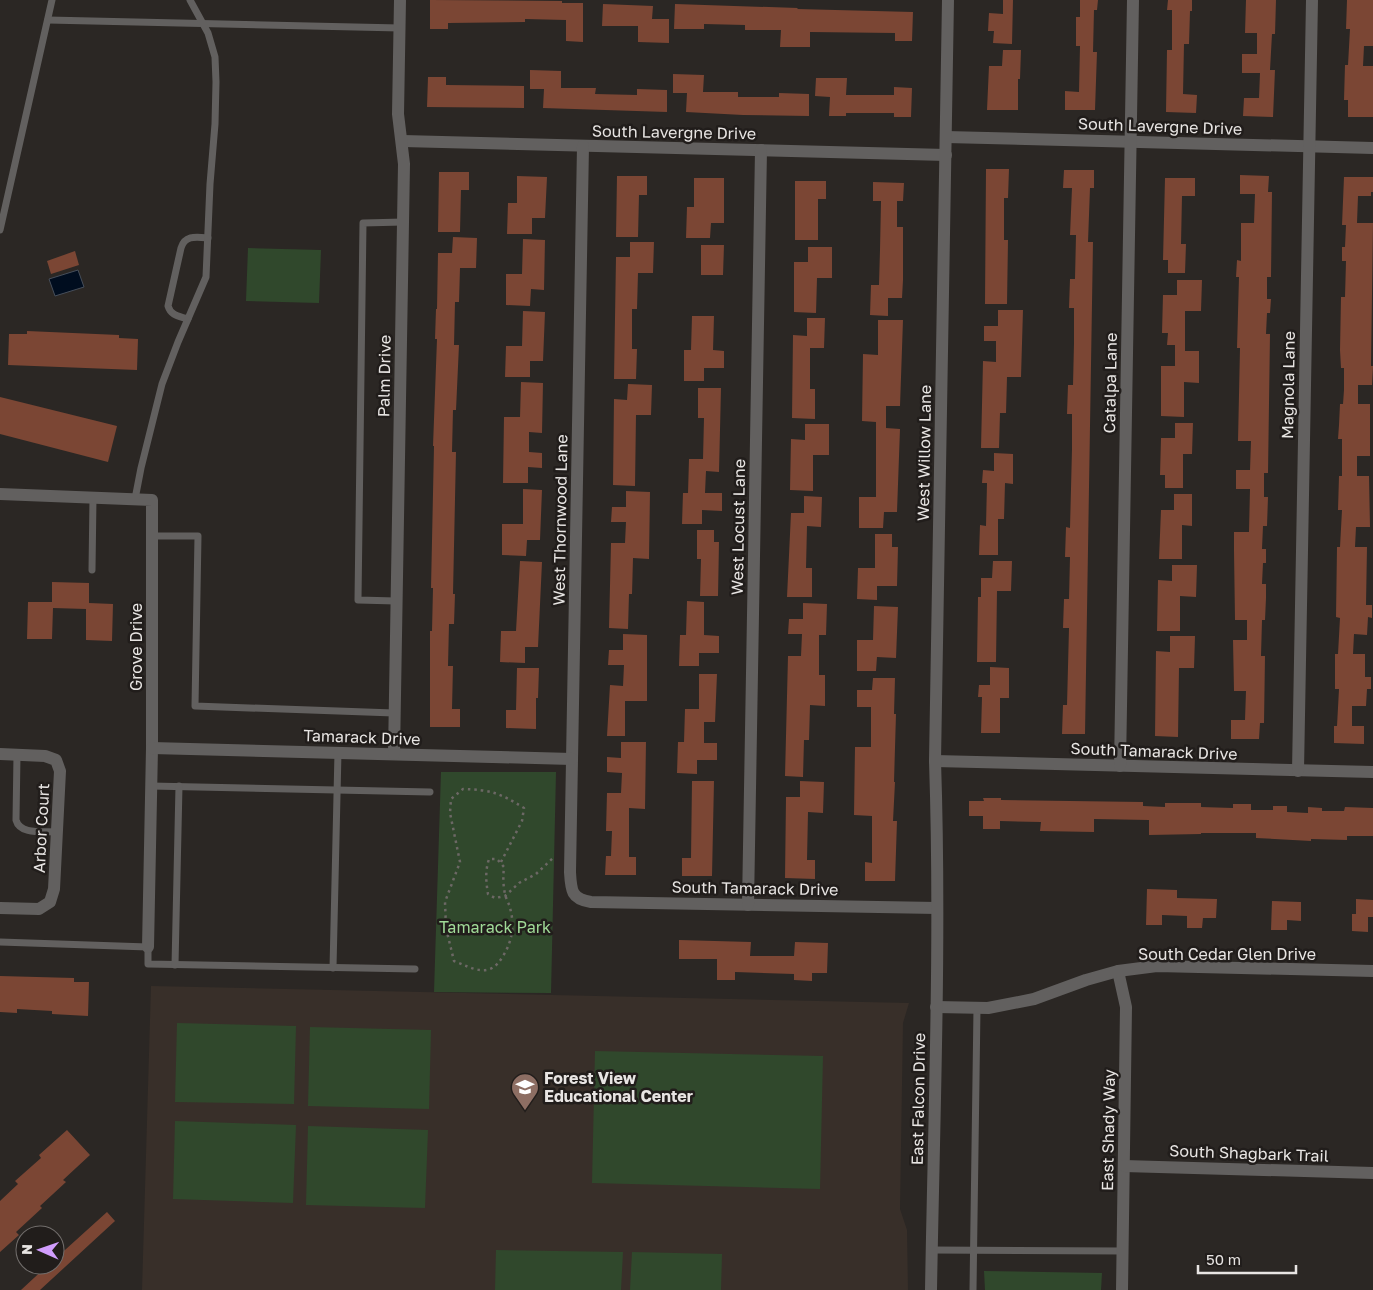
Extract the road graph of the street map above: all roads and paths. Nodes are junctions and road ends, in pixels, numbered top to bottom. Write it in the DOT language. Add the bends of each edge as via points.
graph roads {
  1 [pos="52,0"];
  2 [pos="190,0"];
  3 [pos="400,0"];
  4 [pos="948,0"];
  5 [pos="1133,0"];
  6 [pos="1312,0"];
  7 [pos="48,20"];
  8 [pos="202,23"];
  9 [pos="400,28"];
  10 [pos="946,137"];
  11 [pos="402,141"];
  12 [pos="1130,142"];
  13 [pos="583,146"];
  14 [pos="1309,146"];
  15 [pos="1373,148"];
  16 [pos="761,150"];
  17 [pos="946,155"];
  18 [pos="403,222"];
  19 [pos="0,230"];
  20 [pos="208,238"];
  21 [pos="188,319"];
  22 [pos="0,494"];
  23 [pos="93,498"];
  24 [pos="135,499"];
  25 [pos="152,536"];
  26 [pos="92,570"];
  27 [pos="396,601"];
  28 [pos="394,713"];
  29 [pos="152,748"];
  30 [pos="338,752"];
  31 [pos="0,754"];
  32 [pos="394,754"];
  33 [pos="17,755"];
  34 [pos="572,759"];
  35 [pos="935,761"];
  36 [pos="1120,766"];
  37 [pos="1298,771"];
  38 [pos="1373,772"];
  39 [pos="151,786"];
  40 [pos="179,786"];
  41 [pos="337,790"];
  42 [pos="430,792"];
  43 [pos="57,832"];
  44 [pos="554,857"];
  45 [pos="501,862"];
  46 [pos="574,895"];
  47 [pos="505,896"];
  48 [pos="748,905"];
  49 [pos="0,908"];
  50 [pos="937,908"];
  51 [pos="0,942"];
  52 [pos="148,947"];
  53 [pos="175,964"];
  54 [pos="333,968"];
  55 [pos="415,969"];
  56 [pos="1118,971"];
  57 [pos="1373,971"];
  58 [pos="936,1007"];
  59 [pos="977,1008"];
  60 [pos="1124,1166"];
  61 [pos="1373,1173"];
  62 [pos="932,1250"];
  63 [pos="974,1251"];
  64 [pos="1123,1251"];
  65 [pos="932,1290"];
  66 [pos="973,1290"];
  67 [pos="1122,1290"];
  1 -- 7 [label="lane"];
  2 -- 8 [label="lane"];
  3 -- 9 [label="street, Palm Drive"];
  4 -- 10 [label="street, West Willow Lane"];
  5 -- 12 [label="street, Catalpa Lane"];
  6 -- 14 [label="street, Magnola Lane"];
  7 -- 8 [label="lane"];
  7 -- 19 [label="lane"];
  8 -- 9 [label="lane"];
  8 -- 20 [label="lane" via="215,57 216,82"];
  9 -- 11 [label="street, Palm Drive" via="398,114"];
  10 -- 12 [label="street, South Lavergne Drive"];
  10 -- 17 [label="street, West Willow Lane"];
  11 -- 13 [label="street, South Lavergne Drive"];
  11 -- 18 [label="street, Palm Drive"];
  12 -- 14 [label="street, South Lavergne Drive"];
  12 -- 36 [label="street, Catalpa Lane"];
  13 -- 16 [label="street, South Lavergne Drive"];
  13 -- 34 [label="street, West Thornwood Lane"];
  14 -- 15 [label="street, South Lavergne Drive"];
  14 -- 37 [label="street, Magnola Lane"];
  16 -- 17 [label="street, South Lavergne Drive"];
  16 -- 48 [label="street, West Locust Lane"];
  17 -- 35 [label="street, West Willow Lane"];
  18 -- 27 [label="street, Palm Drive"];
  18 -- 27 [label="lane" via="364,223 363,243 358,600"];
  20 -- 21 [label="lane" via="206,277"];
  20 -- 21 [label="lane" via="191,237 181,248 168,306 174,315"];
  21 -- 24 [label="lane" via="162,384"];
  22 -- 23 [label="street, Grove Drive"];
  23 -- 24 [label="street, Grove Drive"];
  23 -- 26 [label="lane"];
  24 -- 25 [label="street, Grove Drive" via="152,500"];
  25 -- 28 [label="lane" via="198,536 194,706"];
  25 -- 29 [label="street, Grove Drive"];
  27 -- 28 [label="street, Palm Drive"];
  28 -- 32 [label="street, Palm Drive"];
  29 -- 30 [label="street, Tamarack Drive"];
  29 -- 39 [label="street, Grove Drive"];
  30 -- 32 [label="street, Tamarack Drive"];
  30 -- 41 [label="lane"];
  31 -- 33 [label="street, Arbor Court"];
  32 -- 34 [label="street, Tamarack Drive"];
  33 -- 43 [label="lane" via="18,826 22,830"];
  33 -- 43 [label="street, Arbor Court" via="45,756 56,760 60,771"];
  34 -- 46 [label="street, West Thornwood Lane" via="570,872"];
  35 -- 36 [label="street, South Tamarack Drive"];
  35 -- 50 [label="street, West Willow Lane"];
  36 -- 37 [label="street, South Tamarack Drive"];
  37 -- 38 [label="street, South Tamarack Drive"];
  39 -- 40 [label="lane"];
  39 -- 52 [label="street, Grove Drive"];
  40 -- 41 [label="lane"];
  40 -- 53 [label="lane"];
  41 -- 42 [label="lane"];
  41 -- 54 [label="lane"];
  43 -- 49 [label="street, Arbor Court" via="54,889 50,902 39,909"];
  44 -- 47 [label="path"];
  45 -- 47 [label="path"];
  45 -- 47 [label="path" via="490,859 486,879 488,894 495,898"];
  45 -- 47 [label="path" via="522,821 524,808 489,790 464,789 451,800 450,813 460,862 445,902 446,928 454,961 476,970 490,970 498,965 512,937 510,909"];
  46 -- 48 [label="street, South Tamarack Drive" via="591,902"];
  48 -- 50 [label="street, South Tamarack Drive"];
  50 -- 58 [label="street, East Falcon Drive"];
  51 -- 52 [label="lane"];
  52 -- 53 [label="lane" via="148,964"];
  53 -- 54 [label="lane"];
  54 -- 55 [label="lane"];
  56 -- 57 [label="street, South Cedar Glen Drive" via="1157,966"];
  56 -- 59 [label="street, South Cedar Glen Drive" via="1034,999"];
  56 -- 60 [label="street, East Shady Way" via="1126,1007"];
  58 -- 59 [label="street, South Cedar Glen Drive"];
  58 -- 62 [label="street, East Falcon Drive"];
  59 -- 63 [label="lane"];
  60 -- 61 [label="street, South Shagbark Trail"];
  60 -- 64 [label="street, East Shady Way"];
  62 -- 63 [label="lane"];
  62 -- 65 [label="street, East Falcon Drive"];
  63 -- 64 [label="lane"];
  63 -- 66 [label="lane"];
  64 -- 67 [label="street, East Shady Way"];
}
